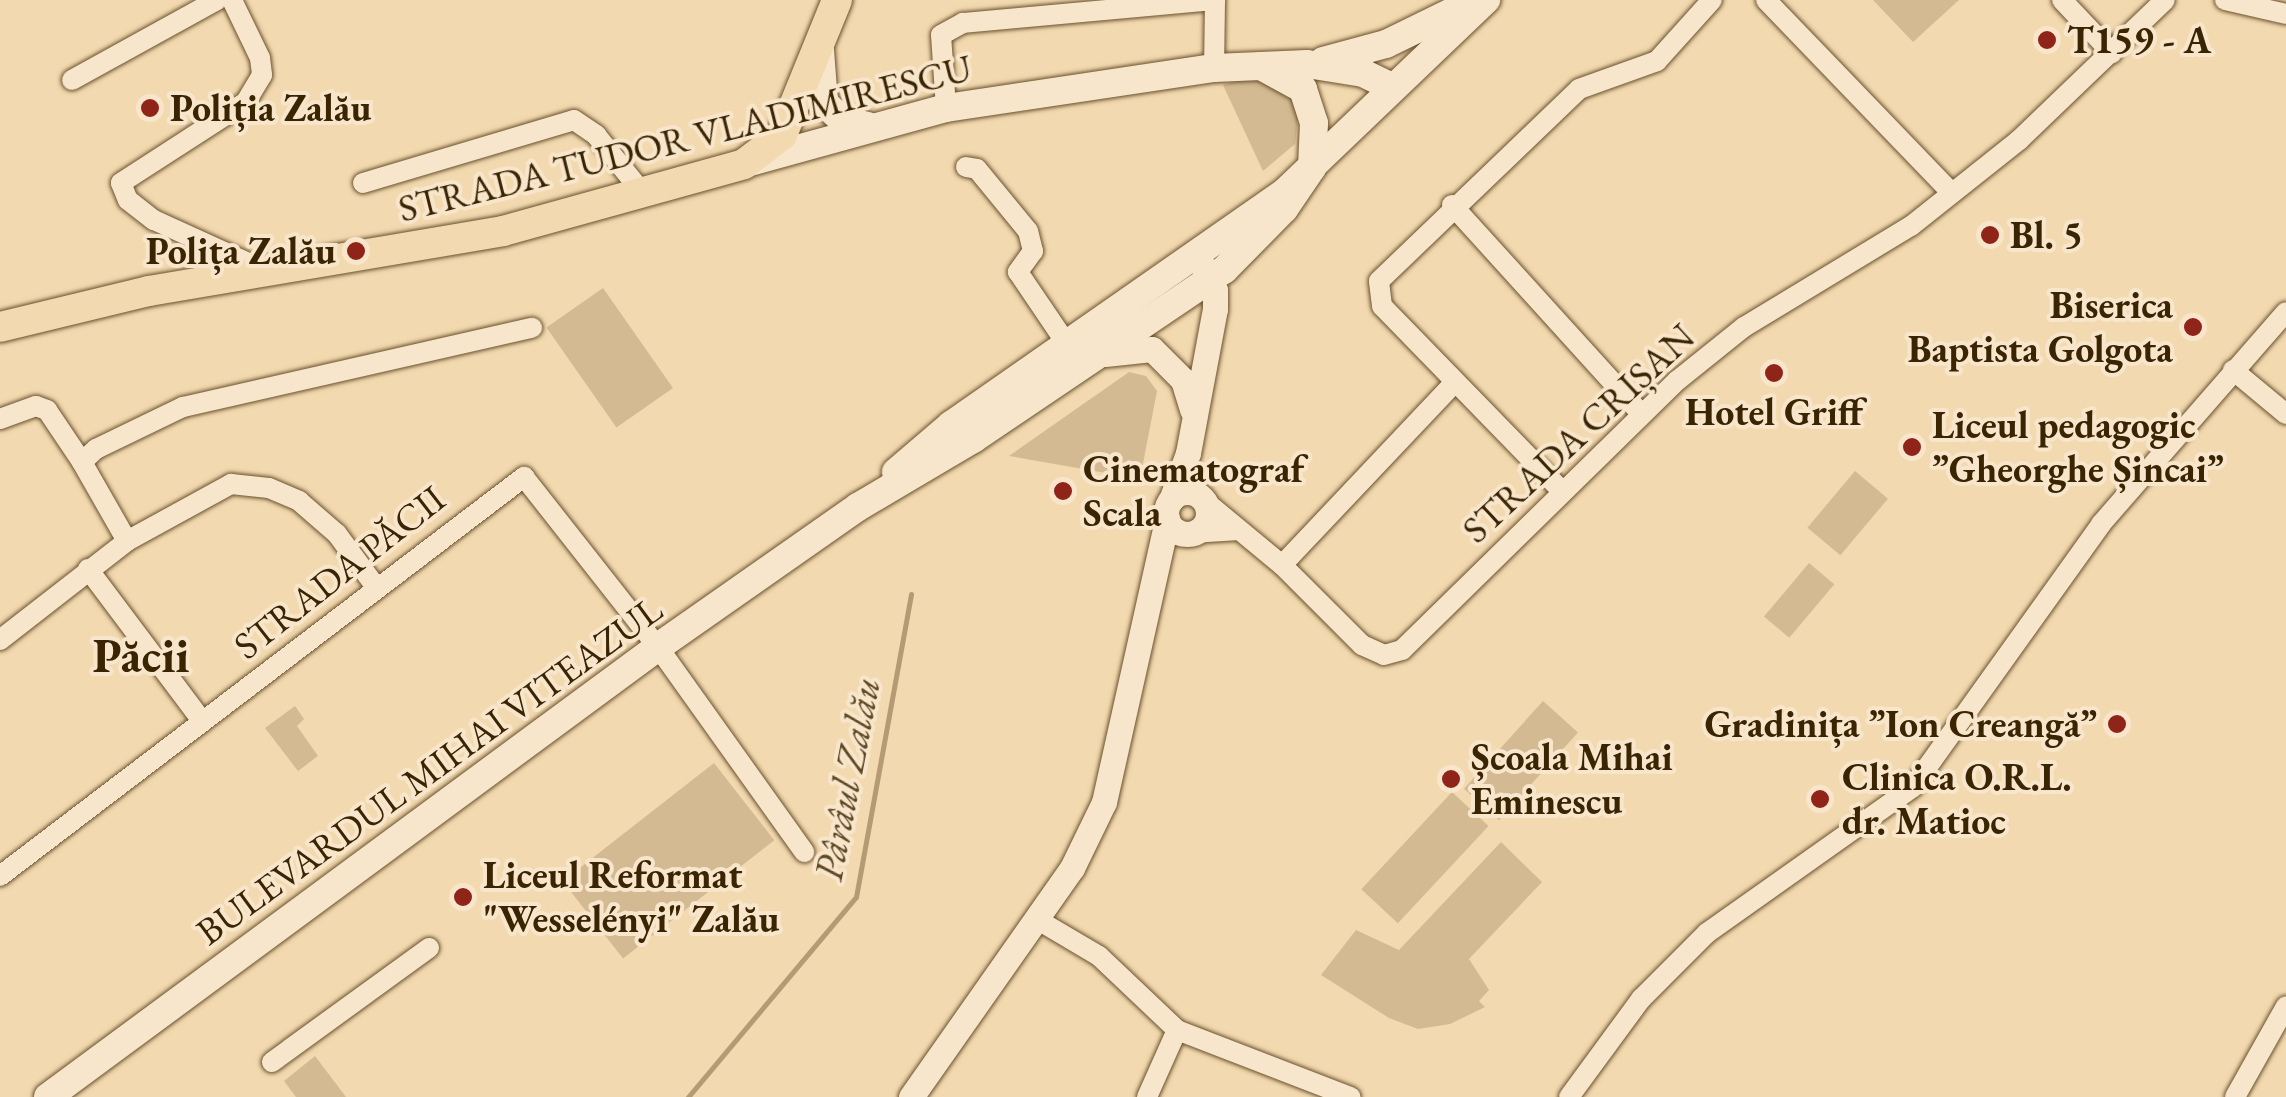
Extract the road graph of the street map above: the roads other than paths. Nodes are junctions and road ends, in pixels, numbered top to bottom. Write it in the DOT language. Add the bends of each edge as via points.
graph roads {
  1 [pos="216,0"];
  2 [pos="232,0"];
  3 [pos="837,0"];
  4 [pos="1474,0"];
  5 [pos="1486,0"];
  6 [pos="1712,0"];
  7 [pos="1766,0"];
  8 [pos="2062,0"];
  9 [pos="2165,0"];
  10 [pos="2225,0"];
  11 [pos="2286,14"];
  12 [pos="824,33"];
  13 [pos="2112,53"];
  14 [pos="1307,64"];
  15 [pos="1261,66"];
  16 [pos="1214,68"];
  17 [pos="72,80"];
  18 [pos="1390,86"];
  19 [pos="801,93"];
  20 [pos="946,108"];
  21 [pos="870,126"];
  22 [pos="823,139"];
  23 [pos="744,164"];
  24 [pos="966,166"];
  25 [pos="1312,168"];
  26 [pos="363,183"];
  27 [pos="1950,191"];
  28 [pos="645,196"];
  29 [pos="1452,205"];
  30 [pos="1195,254"];
  31 [pos="269,273"];
  32 [pos="1212,279"];
  33 [pos="2286,312"];
  34 [pos="0,326"];
  35 [pos="532,328"];
  36 [pos="1066,343"];
  37 [pos="1095,357"];
  38 [pos="2233,370"];
  39 [pos="1454,383"];
  40 [pos="1640,412"];
  41 [pos="2286,414"];
  42 [pos="0,419"];
  43 [pos="1193,420"];
  44 [pos="82,462"];
  45 [pos="1560,489"];
  46 [pos="858,507"];
  47 [pos="1185,513"];
  48 [pos="1240,530"];
  49 [pos="128,541"];
  50 [pos="1282,565"];
  51 [pos="88,569"];
  52 [pos="376,588"];
  53 [pos="0,640"];
  54 [pos="658,646"];
  55 [pos="202,721"];
  56 [pos="804,852"];
  57 [pos="0,876"];
  58 [pos="1038,920"];
  59 [pos="430,948"];
  60 [pos="2286,1006"];
  61 [pos="1177,1030"];
  62 [pos="272,1062"];
  63 [pos="48,1097"];
  64 [pos="911,1097"];
  65 [pos="1147,1097"];
  66 [pos="1351,1097"];
  67 [pos="1570,1097"];
  68 [pos="2236,1097"];
  1 -- 17 [label="street"];
  2 -- 31 [label="street" via="260,58 262,75 246,102 121,183 128,200 154,220"];
  3 -- 12 [label="main road"];
  4 -- 14 [label="main road" via="1386,44"];
  5 -- 18 [label="main road, BULEVARDUL MIHAI VITEAZUL"];
  6 -- 29 [label="street" via="1657,60 1579,89"];
  7 -- 27 [label="street"];
  8 -- 13 [label="street"];
  9 -- 13 [label="street, STRADA CRIȘAN"];
  10 -- 11 [label="street"];
  12 -- 19 [label="main road"];
  12 -- 21 [label="main road" via="817,69 824,103 842,120"];
  13 -- 27 [label="street, STRADA CRIȘAN" via="2018,140"];
  14 -- 15 [label="main road, STRADA TUDOR VLADIMIRESCU"];
  14 -- 18 [label="main road, STRADA TUDOR VLADIMIRESCU" via="1363,73"];
  15 -- 16 [label="main road, STRADA TUDOR VLADIMIRESCU"];
  15 -- 25 [label="main road" via="1303,89 1314,123"];
  16 -- 20 [label="main road, STRADA TUDOR VLADIMIRESCU"];
  16 -- 20 [label="street" via="1216,0 963,23 940,35"];
  18 -- 25 [label="main road, BULEVARDUL MIHAI VITEAZUL"];
  19 -- 22 [label="main road" via="796,132"];
  19 -- 23 [label="main road" via="782,135"];
  20 -- 21 [label="main road, STRADA TUDOR VLADIMIRESCU"];
  21 -- 22 [label="main road, STRADA TUDOR VLADIMIRESCU"];
  22 -- 23 [label="main road, STRADA TUDOR VLADIMIRESCU"];
  23 -- 28 [label="main road, STRADA TUDOR VLADIMIRESCU"];
  24 -- 36 [label="street" via="977,169 1028,231 1033,251 1018,272"];
  25 -- 30 [label="main road, BULEVARDUL MIHAI VITEAZUL"];
  25 -- 32 [label="main road, BULEVARDUL MIHAI VITEAZUL" via="1284,210"];
  26 -- 28 [label="street" via="574,120 596,135"];
  27 -- 40 [label="street, STRADA CRIȘAN" via="1872,254 1744,327"];
  28 -- 31 [label="main road, STRADA TUDOR VLADIMIRESCU" via="418,248"];
  29 -- 39 [label="street" via="1379,281 1377,296"];
  29 -- 40 [label="street"];
  30 -- 32 [label="street"];
  30 -- 36 [label="main road, BULEVARDUL MIHAI VITEAZUL"];
  31 -- 34 [label="main road, STRADA TUDOR VLADIMIRESCU" via="130,294"];
  32 -- 37 [label="main road, BULEVARDUL MIHAI VITEAZUL"];
  32 -- 43 [label="street" via="1215,309"];
  33 -- 38 [label="street"];
  35 -- 44 [label="street" via="184,407"];
  36 -- 46 [label="main road, BULEVARDUL MIHAI VITEAZUL" via="951,424"];
  37 -- 43 [label="street" via="1137,347 1160,354 1184,380"];
  37 -- 46 [label="main road, BULEVARDUL MIHAI VITEAZUL"];
  38 -- 41 [label="street"];
  38 -- 67 [label="street" via="2101,524 1913,787 1707,933 1641,999"];
  39 -- 45 [label="street"];
  39 -- 50 [label="street"];
  40 -- 45 [label="street, STRADA CRIȘAN"];
  42 -- 44 [label="street" via="36,406 46,410"];
  43 -- 47 [label="street"];
  44 -- 49 [label="street"];
  45 -- 50 [label="street, STRADA CRIȘAN" via="1422,637 1384,655 1362,644"];
  46 -- 54 [label="main road, BULEVARDUL MIHAI VITEAZUL"];
  47 -- 48 [label="street, STRADA CRIȘAN"];
  47 -- 48 [label="street"];
  47 -- 58 [label="street" via="1161,564 1104,802"];
  48 -- 50 [label="street, STRADA CRIȘAN"];
  49 -- 51 [label="street"];
  49 -- 52 [label="street" via="231,484 269,488 299,501 336,534"];
  51 -- 53 [label="street"];
  51 -- 55 [label="street"];
  52 -- 54 [label="street, STRADA PĂCII" via="524,477"];
  52 -- 55 [label="street, STRADA PĂCII"];
  54 -- 56 [label="street, STRADA PĂCII"];
  54 -- 63 [label="main road, BULEVARDUL MIHAI VITEAZUL"];
  55 -- 57 [label="street, STRADA PĂCII"];
  58 -- 61 [label="street" via="1088,948"];
  58 -- 64 [label="street"];
  59 -- 62 [label="street"];
  60 -- 68 [label="street"];
  61 -- 65 [label="street"];
  61 -- 66 [label="street"];
}
